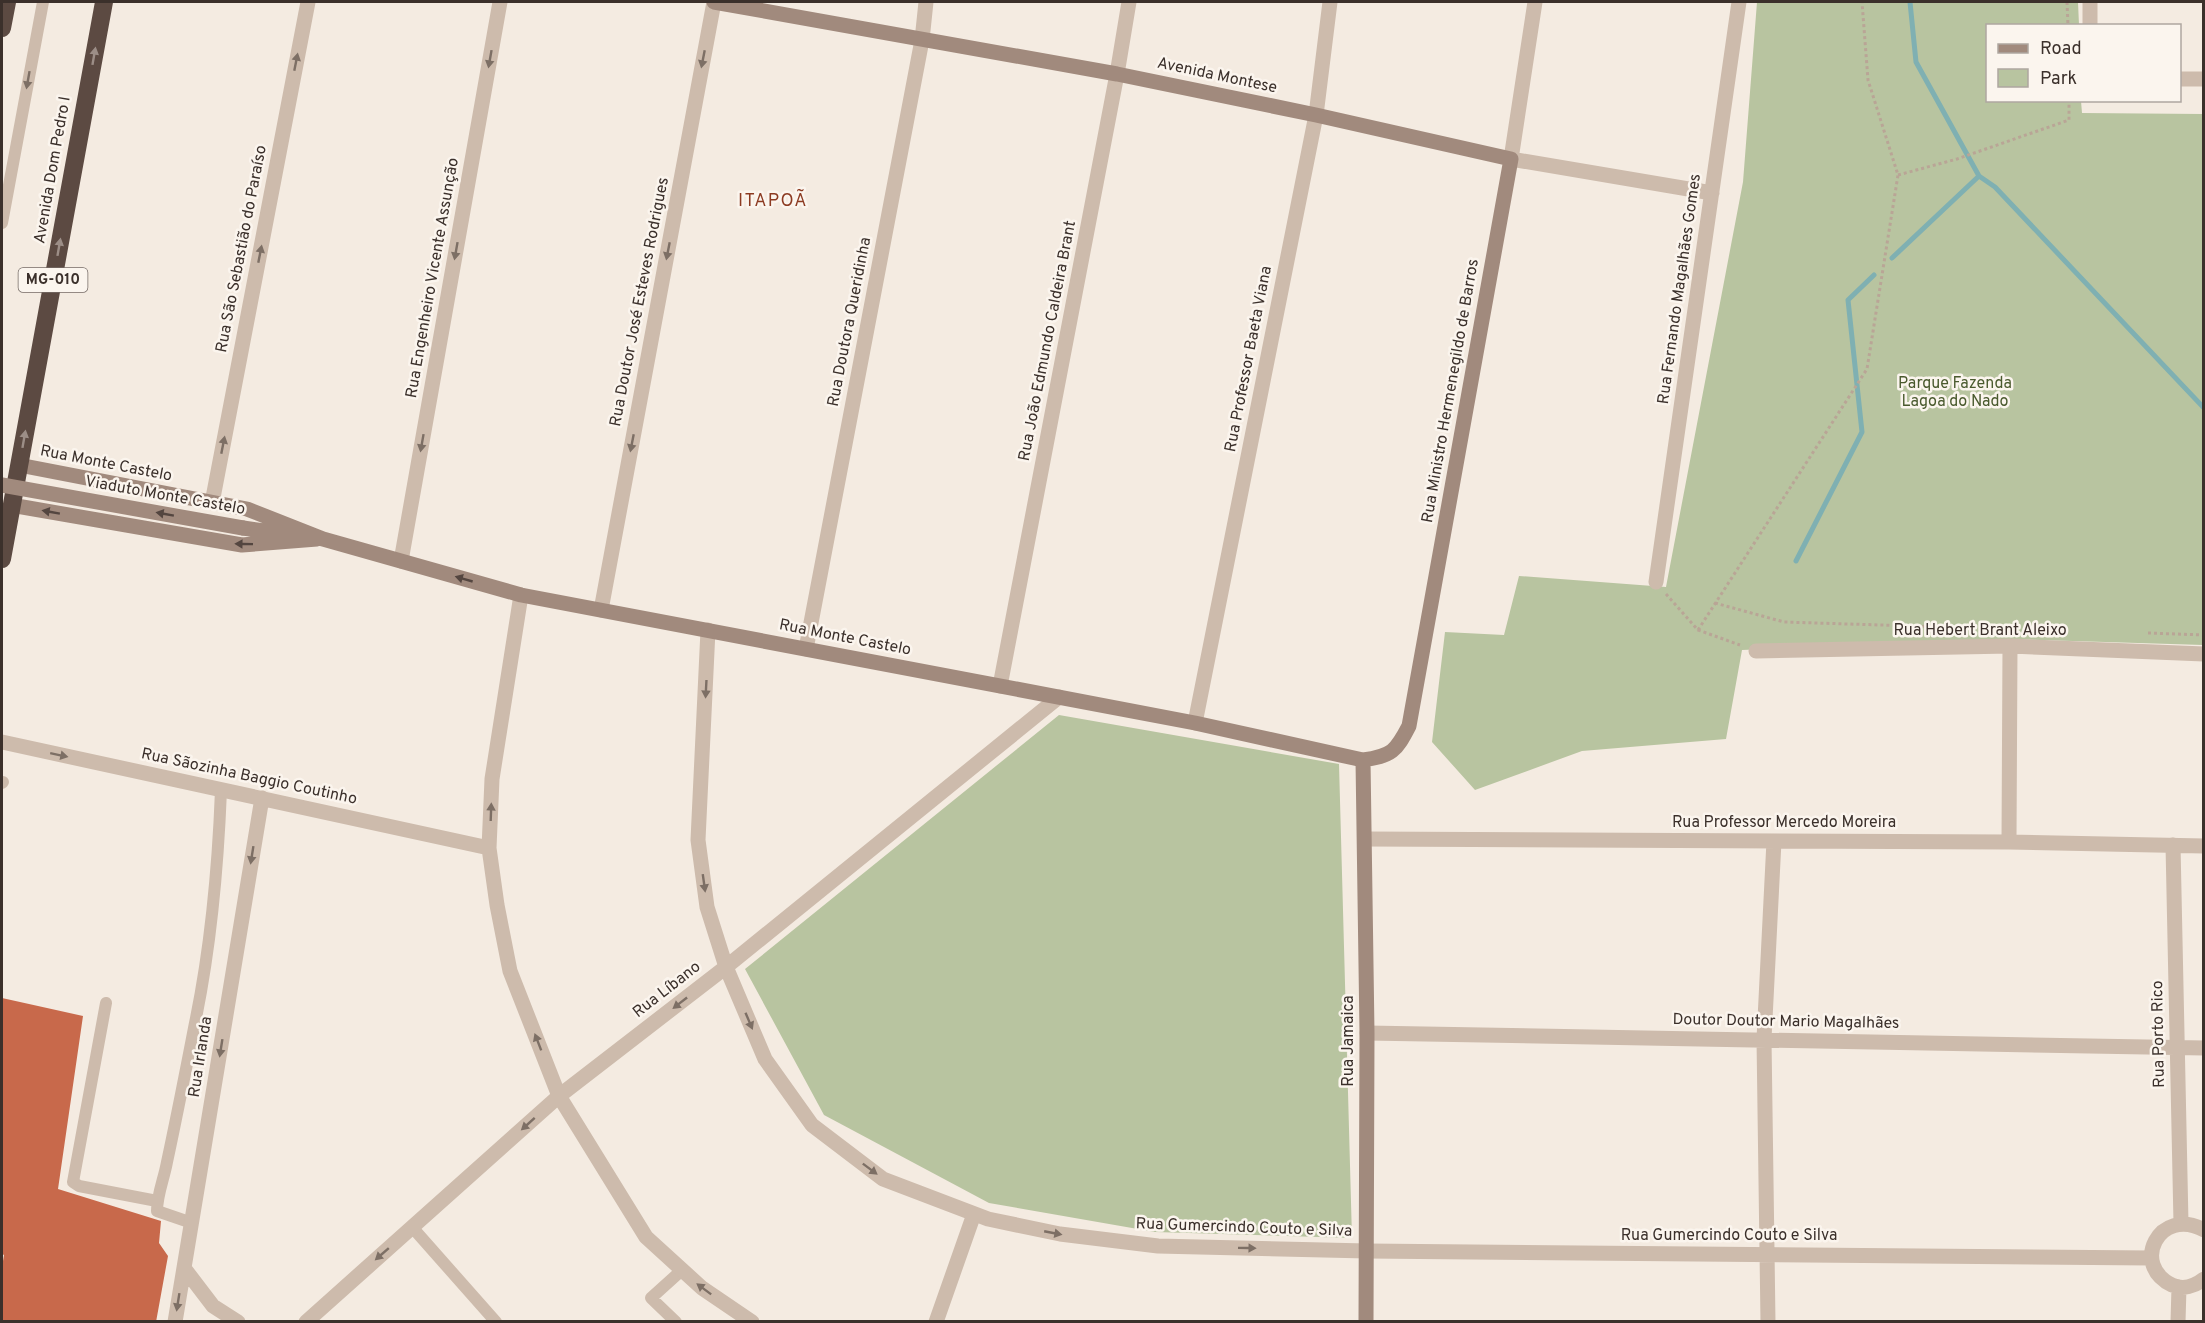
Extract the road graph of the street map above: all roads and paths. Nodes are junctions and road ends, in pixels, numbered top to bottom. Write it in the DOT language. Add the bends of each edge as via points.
graph roads {
  1 [pos="7,2"];
  2 [pos="43,2"];
  3 [pos="104,2"];
  4 [pos="308,2"];
  5 [pos="500,2"];
  6 [pos="714,2"];
  7 [pos="926,2"];
  8 [pos="1129,2"];
  9 [pos="1330,2"];
  10 [pos="1535,2"];
  11 [pos="1739,2"];
  12 [pos="1862,2"];
  13 [pos="2067,2"];
  14 [pos="2090,2"];
  15 [pos="2068,24"];
  16 [pos="2090,24"];
  17 [pos="2,28"];
  18 [pos="922,40"];
  19 [pos="1117,74"];
  20 [pos="2181,79"];
  21 [pos="2204,79"];
  22 [pos="2069,102"];
  23 [pos="1316,115"];
  24 [pos="1512,159"];
  25 [pos="1898,175"];
  26 [pos="1712,194"];
  27 [pos="2,224"];
  28 [pos="19,465"];
  29 [pos="2,485"];
  30 [pos="212,503"];
  31 [pos="11,505"];
  32 [pos="323,539"];
  33 [pos="2,559"];
  34 [pos="401,561"];
  35 [pos="1656,582"];
  36 [pos="520,594"];
  37 [pos="1715,603"];
  38 [pos="601,610"];
  39 [pos="1988,628"];
  40 [pos="708,630"];
  41 [pos="1698,630"];
  42 [pos="2144,633"];
  43 [pos="2204,635"];
  44 [pos="2010,646"];
  45 [pos="807,649"];
  46 [pos="1756,651"];
  47 [pos="2204,654"];
  48 [pos="1000,686"];
  49 [pos="1059,697"];
  50 [pos="1196,723"];
  51 [pos="2,742"];
  52 [pos="1363,760"];
  53 [pos="221,790"];
  54 [pos="262,798"];
  55 [pos="1365,839"];
  56 [pos="1774,841"];
  57 [pos="2009,842"];
  58 [pos="2173,845"];
  59 [pos="2204,846"];
  60 [pos="489,848"];
  61 [pos="726,967"];
  62 [pos="106,1003"];
  63 [pos="1367,1033"];
  64 [pos="1764,1040"];
  65 [pos="2177,1047"];
  66 [pos="2204,1048"];
  67 [pos="559,1096"];
  68 [pos="157,1201"];
  69 [pos="974,1214"];
  70 [pos="192,1223"];
  71 [pos="2181,1223"];
  72 [pos="412,1227"];
  73 [pos="2204,1230"];
  74 [pos="1367,1251"];
  75 [pos="1767,1254"];
  76 [pos="2151,1258"];
  77 [pos="184,1268"];
  78 [pos="682,1270"];
  79 [pos="2204,1279"];
  80 [pos="2179,1287"];
  81 [pos="175,1322"];
  82 [pos="238,1322"];
  83 [pos="306,1322"];
  84 [pos="496,1322"];
  85 [pos="676,1322"];
  86 [pos="752,1322"];
  87 [pos="936,1322"];
  88 [pos="1366,1322"];
  89 [pos="1768,1322"];
  90 [pos="2178,1322"];
  1 -- 17 [label="highway"];
  2 -- 27 [label="lane, one-way"];
  28 -- 3 [label="highway, Avenida Dom Pedro I / MG-010, one-way"];
  30 -- 4 [label="street, Rua São Sebastião do Paraíso, one-way"];
  5 -- 34 [label="street, Rua Engenheiro Vicente Assunção, one-way"];
  6 -- 18 [label="street, Avenida Montese"];
  6 -- 38 [label="street, Rua Doutor José Esteves Rodrigues, one-way"];
  7 -- 18 [label="street, Rua Doutora Queridinha"];
  8 -- 19 [label="street, Rua João Edmundo Caldeira Brant"];
  9 -- 23 [label="street, Rua Professor Baeta Viana"];
  10 -- 24 [label="street, Rua Ministro Hermenegildo de Barros"];
  11 -- 26 [label="street, Rua Fernando Magalhães Gomes"];
  12 -- 25 [label="path" via="1868,80"];
  13 -- 15 [label="path"];
  14 -- 16 [label="street"];
  18 -- 19 [label="street, Avenida Montese"];
  18 -- 45 [label="street, Rua Doutora Queridinha"];
  19 -- 23 [label="street, Avenida Montese"];
  19 -- 48 [label="street, Rua João Edmundo Caldeira Brant"];
  20 -- 21 [label="street"];
  22 -- 25 [label="path" via="2069,120"];
  23 -- 24 [label="street, Avenida Montese"];
  23 -- 50 [label="street, Rua Professor Baeta Viana"];
  24 -- 26 [label="street, Avenida Montese"];
  24 -- 52 [label="street, Rua Ministro Hermenegildo de Barros" via="1408,726 1399,745 1383,757"];
  25 -- 37 [label="path" via="1867,369"];
  26 -- 35 [label="street, Rua Fernando Magalhães Gomes"];
  28 -- 30 [label="street, Rua Monte Castelo"];
  28 -- 31 [label="highway, Avenida Dom Pedro I / MG-010"];
  32 -- 29 [label="street, Viaduto Monte Castelo, one-way, bridge"];
  30 -- 32 [label="street, Rua Monte Castelo" via="247,509"];
  32 -- 31 [label="street, Rua Monte Castelo, one-way" via="242,545"];
  31 -- 33 [label="highway, Avenida Dom Pedro I / MG-010"];
  32 -- 34 [label="street, Rua Monte Castelo"];
  36 -- 34 [label="street, Rua Monte Castelo, one-way"];
  35 -- 41 [label="path"];
  36 -- 38 [label="street, Rua Monte Castelo"];
  60 -- 36 [label="street, one-way" via="492,779"];
  37 -- 39 [label="path" via="1784,622"];
  37 -- 41 [label="path"];
  38 -- 40 [label="street, Rua Monte Castelo"];
  40 -- 45 [label="street, Rua Monte Castelo"];
  40 -- 61 [label="street, Rua Gumercindo Couto e Silva, one-way" via="698,840 707,907"];
  41 -- 46 [label="path"];
  42 -- 43 [label="path"];
  44 -- 46 [label="street, Rua Hebert Brant Aleixo"];
  44 -- 47 [label="street, Rua Hebert Brant Aleixo"];
  44 -- 57 [label="street"];
  45 -- 48 [label="street, Rua Monte Castelo"];
  48 -- 49 [label="street, Rua Monte Castelo"];
  49 -- 50 [label="street, Rua Monte Castelo"];
  49 -- 61 [label="street, Rua Líbano"];
  50 -- 52 [label="street, Rua Monte Castelo"];
  51 -- 53 [label="street, Rua Sãozinha Baggio Coutinho, one-way"];
  52 -- 55 [label="street, Rua Jamaica"];
  53 -- 54 [label="street, Rua Sãozinha Baggio Coutinho"];
  53 -- 68 [label="lane" via="216,885 195,1021"];
  54 -- 60 [label="street, Rua Sãozinha Baggio Coutinho"];
  54 -- 70 [label="street, Rua Irlanda, one-way"];
  55 -- 56 [label="street, Rua Professor Mercedo Moreira"];
  55 -- 63 [label="street, Rua Jamaica"];
  56 -- 57 [label="street, Rua Professor Mercedo Moreira"];
  56 -- 64 [label="street"];
  57 -- 58 [label="street, Rua Professor Mercedo Moreira"];
  58 -- 59 [label="street, Rua Professor Mercedo Moreira"];
  58 -- 65 [label="street, Rua Porto Rico"];
  67 -- 60 [label="street, one-way" via="510,971"];
  61 -- 67 [label="street, Rua Líbano, one-way"];
  61 -- 69 [label="street, Rua Gumercindo Couto e Silva, one-way" via="765,1059 812,1125 883,1179"];
  62 -- 68 [label="lane" via="73,1182"];
  63 -- 64 [label="street, Doutor Doutor Mario Magalhães"];
  63 -- 74 [label="street, Rua Jamaica"];
  64 -- 65 [label="street, Doutor Doutor Mario Magalhães"];
  64 -- 75 [label="street"];
  65 -- 66 [label="street, Doutor Doutor Mario Magalhães"];
  65 -- 71 [label="street, Rua Porto Rico"];
  67 -- 72 [label="street, Rua Líbano, one-way"];
  67 -- 78 [label="street" via="646,1237"];
  68 -- 70 [label="lane" via="158,1211"];
  69 -- 74 [label="street, Rua Gumercindo Couto e Silva, one-way" via="1060,1234 1158,1246"];
  69 -- 87 [label="street"];
  70 -- 77 [label="street, Rua Irlanda"];
  71 -- 73 [label="street"];
  71 -- 76 [label="street" via="2159,1234"];
  72 -- 83 [label="street, Rua Líbano, one-way"];
  72 -- 84 [label="lane"];
  74 -- 75 [label="street, Rua Gumercindo Couto e Silva"];
  74 -- 88 [label="street, Rua Jamaica"];
  75 -- 76 [label="street, Rua Gumercindo Couto e Silva"];
  75 -- 89 [label="street"];
  76 -- 80 [label="street" via="2163,1279"];
  77 -- 81 [label="street, Rua Irlanda, one-way"];
  77 -- 82 [label="street" via="213,1306"];
  78 -- 85 [label="lane" via="651,1298"];
  86 -- 78 [label="street, one-way"];
  79 -- 80 [label="street"];
  80 -- 90 [label="street"];
}
